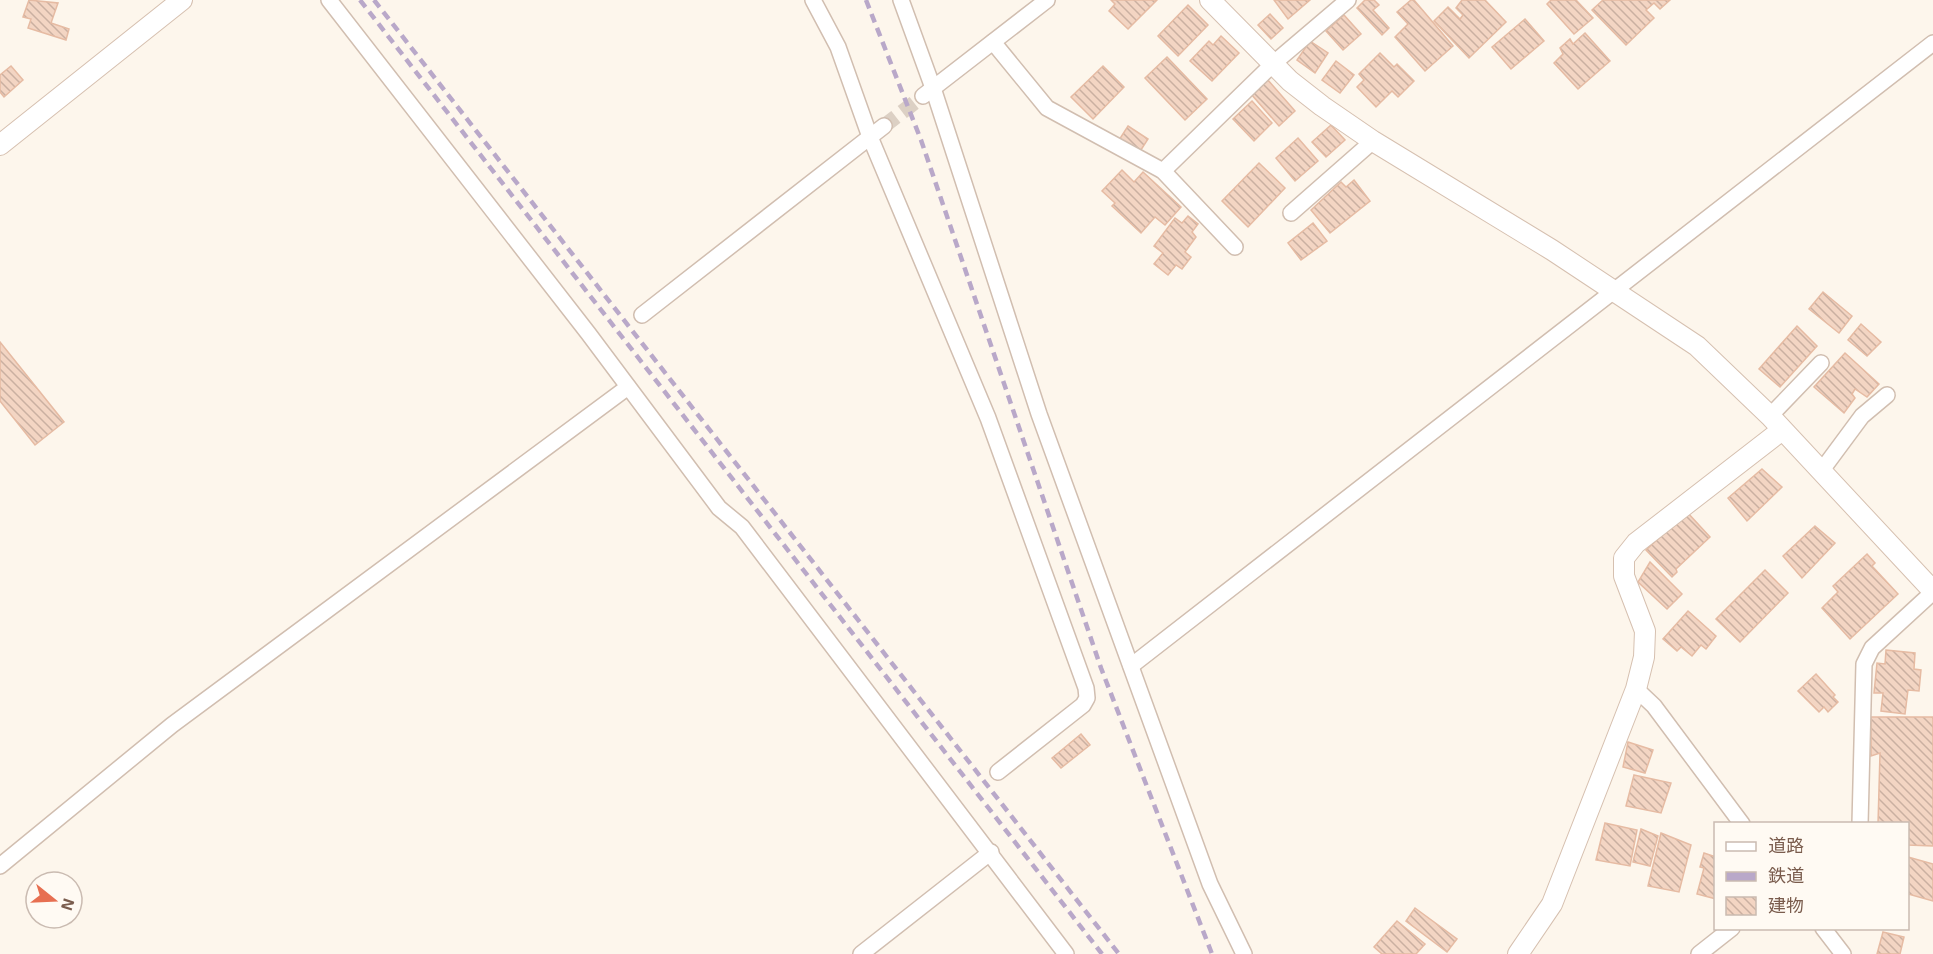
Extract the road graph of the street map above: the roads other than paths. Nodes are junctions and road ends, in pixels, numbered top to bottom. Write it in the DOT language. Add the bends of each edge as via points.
graph roads {
  1 [pos="182,0"];
  2 [pos="329,0"];
  3 [pos="813,0"];
  4 [pos="901,0"];
  5 [pos="1047,0"];
  6 [pos="1210,0"];
  7 [pos="1348,0"];
  8 [pos="993,42"];
  9 [pos="1933,43"];
  10 [pos="1274,63"];
  11 [pos="928,92"];
  12 [pos="884,126"];
  13 [pos="870,137"];
  14 [pos="1373,141"];
  15 [pos="0,145"];
  16 [pos="1162,171"];
  17 [pos="1291,213"];
  18 [pos="1235,247"];
  19 [pos="1616,291"];
  20 [pos="642,315"];
  21 [pos="1821,363"];
  22 [pos="628,387"];
  23 [pos="1887,395"];
  24 [pos="1776,423"];
  25 [pos="1821,470"];
  26 [pos="1933,592"];
  27 [pos="1131,666"];
  28 [pos="1636,689"];
  29 [pos="998,772"];
  30 [pos="1741,822"];
  31 [pos="1860,822"];
  32 [pos="991,852"];
  33 [pos="0,866"];
  34 [pos="1729,930"];
  35 [pos="1825,930"];
  36 [pos="861,954"];
  37 [pos="1066,954"];
  38 [pos="1244,954"];
  39 [pos="1518,954"];
  40 [pos="1698,954"];
  41 [pos="1843,954"];
  1 -- 15 [label="street"];
  2 -- 22 [label="street"];
  3 -- 13 [label="street" via="838,46"];
  4 -- 11 [label="street"];
  5 -- 8 [label="street"];
  6 -- 10 [label="street"];
  7 -- 10 [label="street"];
  8 -- 11 [label="street"];
  8 -- 16 [label="street" via="1047,108"];
  9 -- 19 [label="street"];
  10 -- 14 [label="street" via="1314,100"];
  10 -- 16 [label="street"];
  11 -- 27 [label="street"];
  12 -- 13 [label="street"];
  13 -- 20 [label="street"];
  13 -- 29 [label="street" via="988,418 1086,688 1083,705"];
  14 -- 17 [label="street"];
  14 -- 19 [label="street"];
  16 -- 18 [label="street"];
  19 -- 24 [label="street" via="1697,346"];
  19 -- 27 [label="street"];
  21 -- 24 [label="street"];
  22 -- 32 [label="street" via="719,508 742,527"];
  22 -- 33 [label="street" via="172,725"];
  23 -- 25 [label="street" via="1863,416"];
  24 -- 25 [label="street"];
  24 -- 28 [label="street" via="1636,543 1624,558 1624,576 1645,631"];
  25 -- 26 [label="street"];
  26 -- 31 [label="street" via="1872,648 1864,664"];
  27 -- 38 [label="street" via="1210,884"];
  28 -- 30 [label="street" via="1654,706"];
  28 -- 39 [label="street" via="1552,904"];
  32 -- 36 [label="street"];
  32 -- 37 [label="street"];
  34 -- 40 [label="street"];
  35 -- 41 [label="street"];
}
